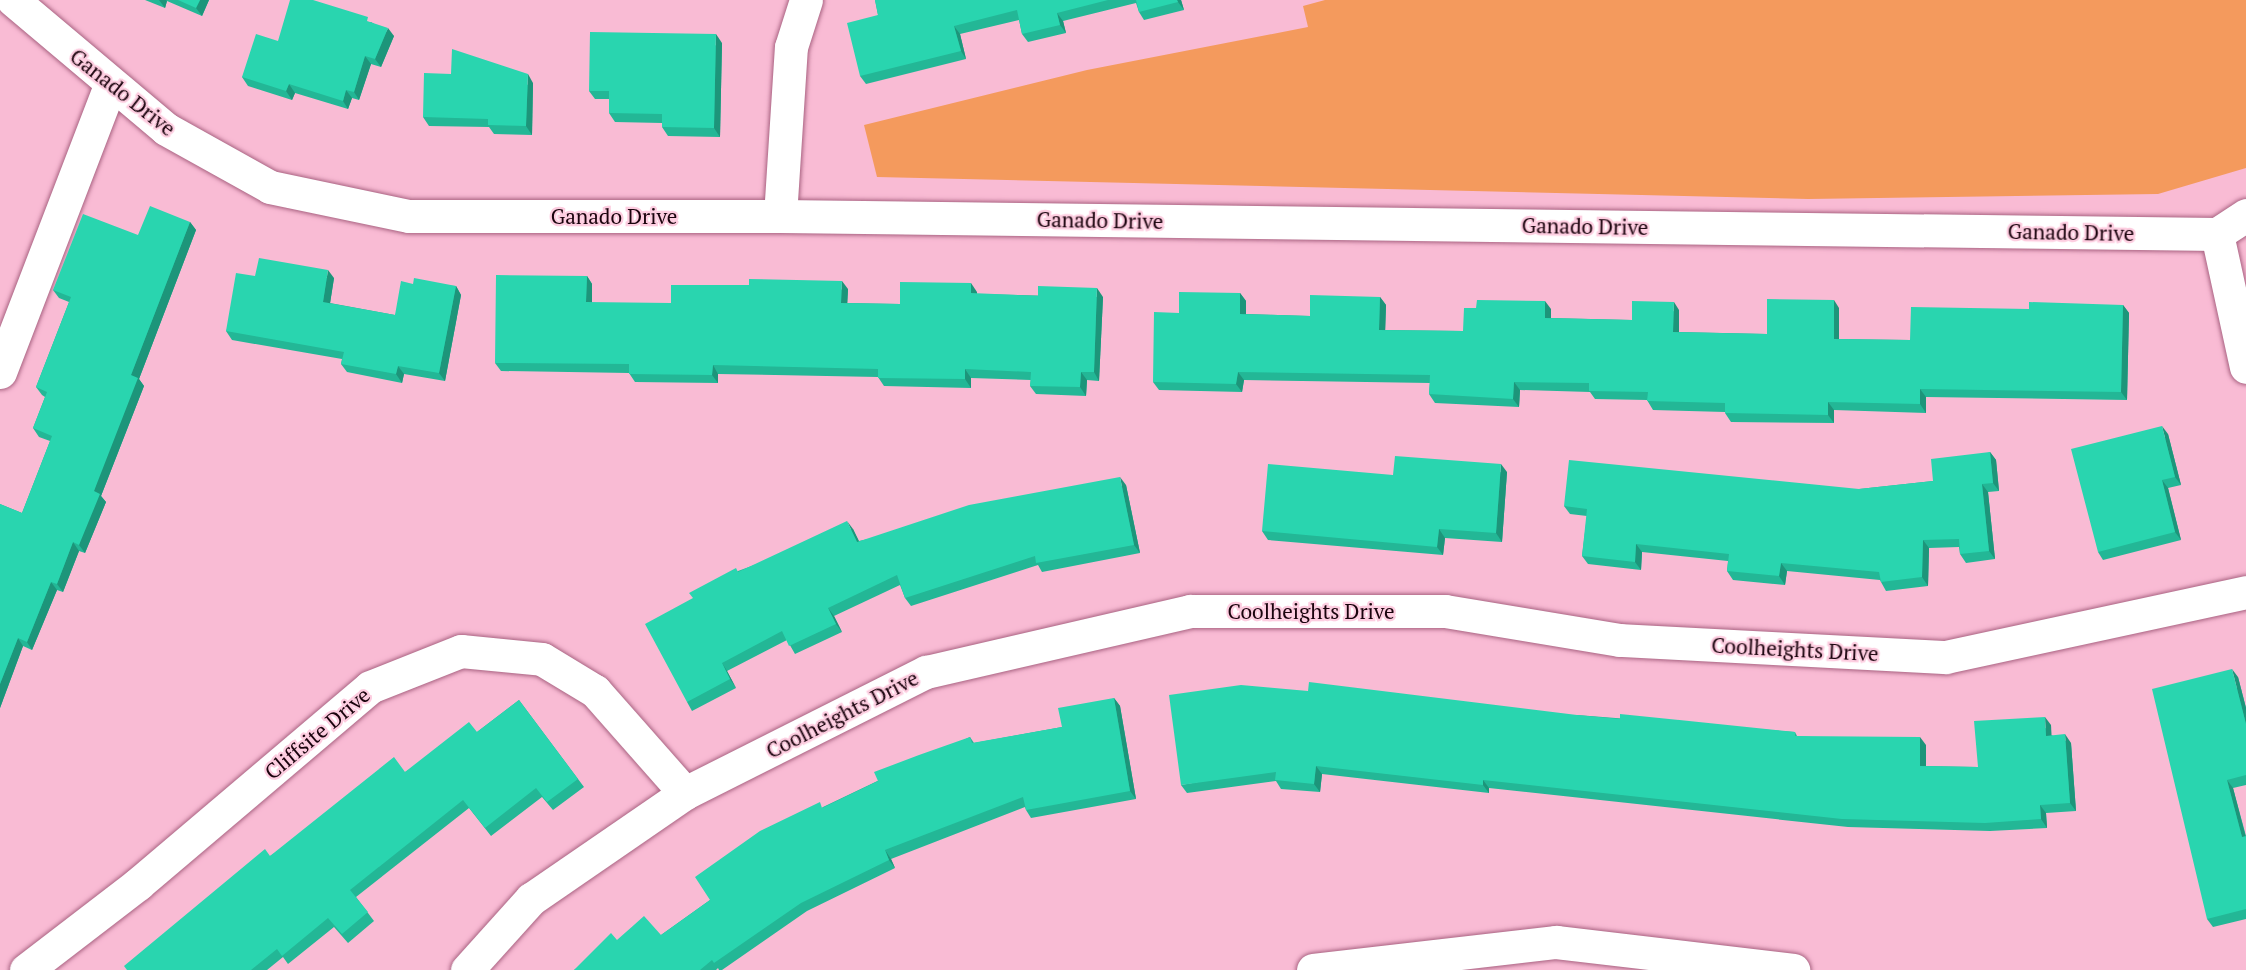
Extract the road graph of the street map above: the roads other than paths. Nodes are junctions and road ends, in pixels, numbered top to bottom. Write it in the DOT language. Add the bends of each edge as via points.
graph roads {
  1 [pos="13,0"];
  2 [pos="806,0"];
  3 [pos="110,86"];
  4 [pos="2246,215"];
  5 [pos="780,216"];
  6 [pos="2217,234"];
  7 [pos="2246,367"];
  8 [pos="0,372"];
  9 [pos="2246,592"];
  10 [pos="685,793"];
  11 [pos="26,970"];
  12 [pos="467,970"];
  13 [pos="1313,970"];
  14 [pos="1792,970"];
  1 -- 3 [label="street, Ganado Drive"];
  2 -- 5 [label="street" via="791,47"];
  3 -- 5 [label="street, Ganado Drive" via="166,129 270,188 409,216"];
  3 -- 8 [label="street"];
  4 -- 6 [label="street"];
  5 -- 6 [label="street, Ganado Drive"];
  6 -- 7 [label="street"];
  9 -- 10 [label="street, Coolheights Drive" via="1946,657 1620,640 1445,611 1190,611 926,672"];
  10 -- 11 [label="street, Cliffsite Drive" via="594,691 542,659 461,651 370,687 138,884"];
  10 -- 12 [label="street, Coolheights Drive" via="531,899"];
  13 -- 14 [label="street" via="1556,942"];
}
